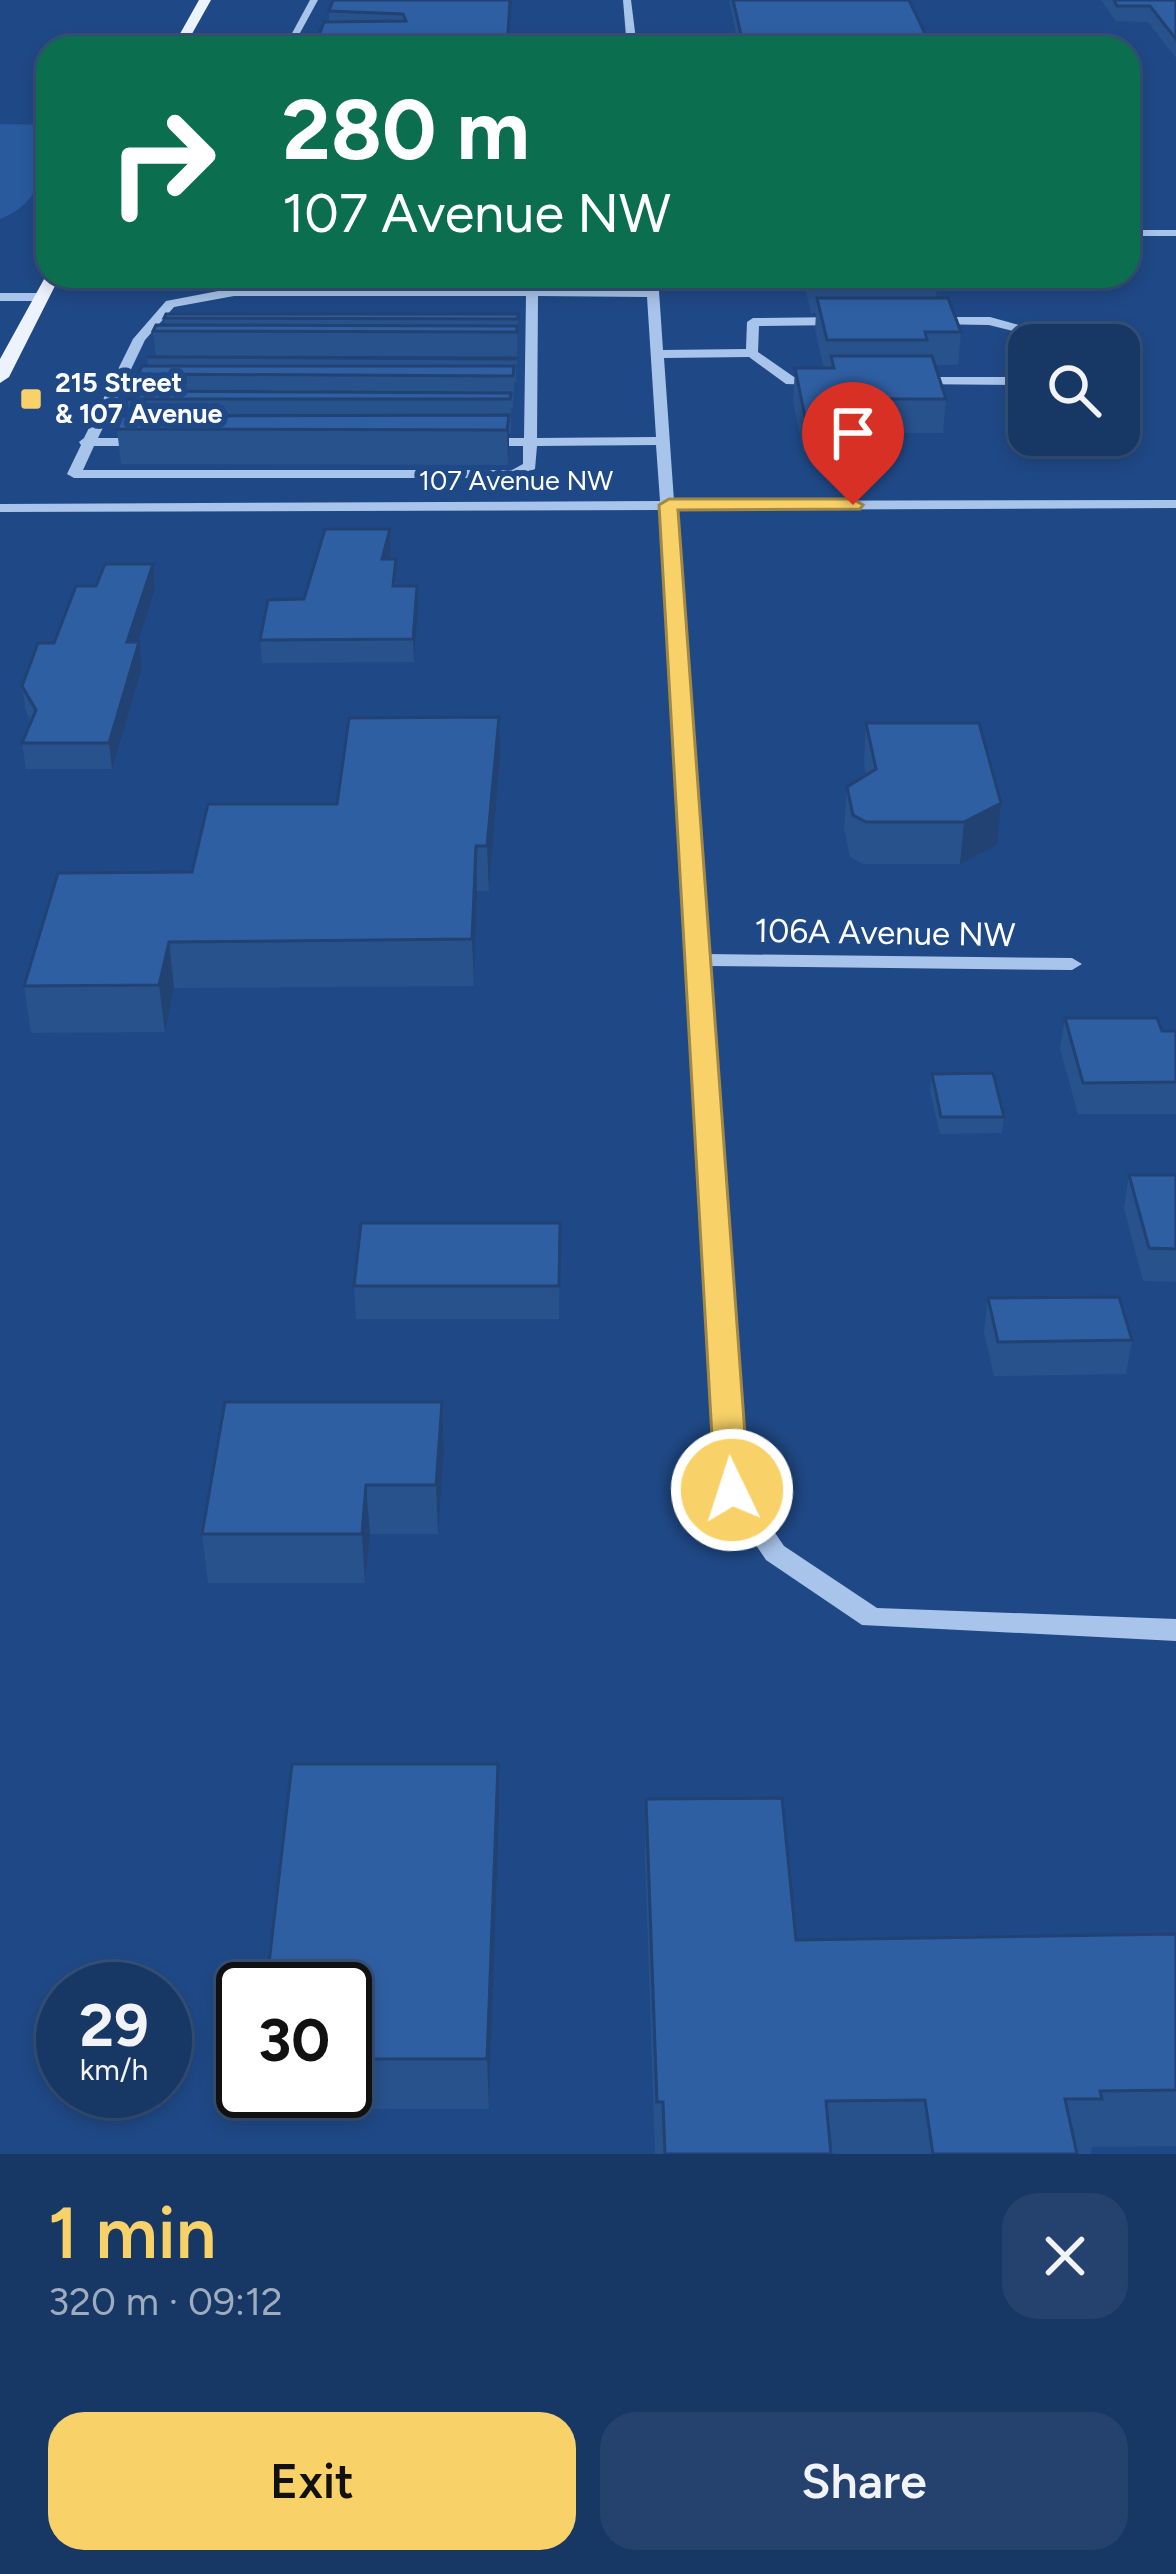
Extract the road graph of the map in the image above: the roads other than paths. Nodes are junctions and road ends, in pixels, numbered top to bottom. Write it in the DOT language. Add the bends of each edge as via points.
graph roads {
  1 [pos="205,0"];
  2 [pos="314,0"];
  3 [pos="627,0"];
  4 [pos="185,36"];
  5 [pos="294,36"];
  6 [pos="631,36"];
  7 [pos="1140,233"];
  8 [pos="1176,233"];
  9 [pos="46,288"];
  10 [pos="653,288"];
  11 [pos="653,293"];
  12 [pos="532,295"];
  13 [pos="0,297"];
  14 [pos="41,297"];
  15 [pos="532,321"];
  16 [pos="848,321"];
  17 [pos="919,321"];
  18 [pos="508,322"];
  19 [pos="154,323"];
  20 [pos="177,323"];
  21 [pos="1008,326"];
  22 [pos="134,349"];
  23 [pos="157,349"];
  24 [pos="508,350"];
  25 [pos="531,350"];
  26 [pos="752,353"];
  27 [pos="658,354"];
  28 [pos="122,373"];
  29 [pos="145,373"];
  30 [pos="508,373"];
  31 [pos="531,373"];
  32 [pos="0,377"];
  33 [pos="839,381"];
  34 [pos="886,381"];
  35 [pos="1008,381"];
  36 [pos="112,391"];
  37 [pos="136,391"];
  38 [pos="507,391"];
  39 [pos="530,391"];
  40 [pos="100,416"];
  41 [pos="124,416"];
  42 [pos="506,418"];
  43 [pos="530,418"];
  44 [pos="664,441"];
  45 [pos="86,442"];
  46 [pos="157,442"];
  47 [pos="460,442"];
  48 [pos="530,442"];
  49 [pos="1176,504"];
  50 [pos="669,505"];
  51 [pos="0,508"];
  52 [pos="698,959"];
  53 [pos="1072,964"];
  54 [pos="1176,1630"];
  1 -- 4 [label="main road"];
  2 -- 5 [label="street"];
  3 -- 6 [label="street"];
  7 -- 8 [label="street"];
  9 -- 14 [label="main road"];
  10 -- 11 [label="street"];
  11 -- 12 [label="street"];
  11 -- 27 [label="street"];
  12 -- 15 [label="street"];
  12 -- 19 [label="street" via="234,292 170,304"];
  13 -- 14 [label="street"];
  14 -- 32 [label="main road"];
  15 -- 18 [label="street"];
  15 -- 25 [label="street"];
  16 -- 26 [label="street" via="753,322"];
  17 -- 21 [label="street"];
  19 -- 20 [label="street"];
  19 -- 22 [label="street"];
  22 -- 23 [label="street"];
  22 -- 28 [label="street"];
  24 -- 25 [label="street"];
  25 -- 31 [label="street"];
  26 -- 27 [label="street"];
  26 -- 33 [label="street" via="791,381"];
  27 -- 44 [label="street"];
  28 -- 29 [label="street"];
  28 -- 36 [label="street"];
  30 -- 31 [label="street"];
  31 -- 39 [label="street"];
  34 -- 35 [label="street"];
  36 -- 37 [label="street"];
  36 -- 40 [label="street"];
  38 -- 39 [label="street"];
  39 -- 43 [label="street"];
  40 -- 41 [label="street"];
  40 -- 45 [label="street"];
  42 -- 43 [label="street"];
  43 -- 48 [label="street"];
  44 -- 48 [label="street"];
  44 -- 50 [label="street"];
  45 -- 46 [label="street"];
  45 -- 48 [label="street" via="74,474 514,474 530,466"];
  47 -- 48 [label="street"];
  49 -- 50 [label="street, 107 Avenue NW"];
  50 -- 51 [label="street, 107 Avenue NW"];
  50 -- 52 [label="street"];
  52 -- 53 [label="street, 106A Avenue NW"];
  52 -- 54 [label="street" via="732,1490 775,1553 872,1618"];
}
